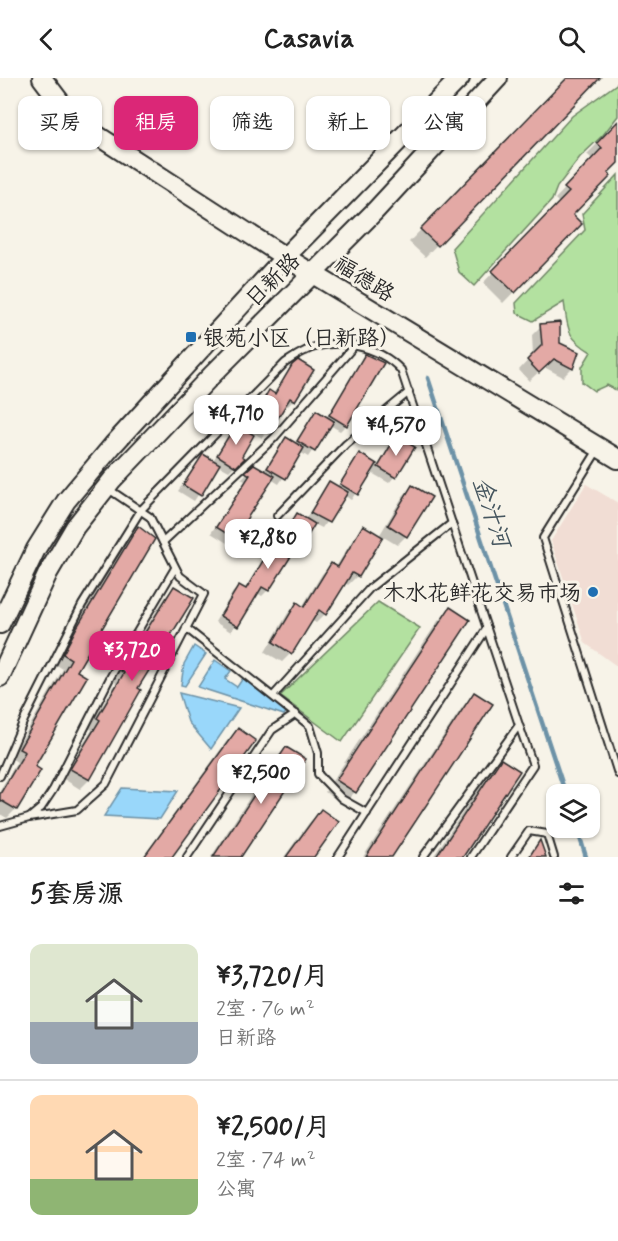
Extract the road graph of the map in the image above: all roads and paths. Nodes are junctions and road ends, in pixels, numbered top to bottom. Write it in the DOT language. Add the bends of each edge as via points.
graph roads {
  1 [pos="42,78"];
  2 [pos="460,78"];
  3 [pos="498,78"];
  4 [pos="285,257"];
  5 [pos="312,273"];
  6 [pos="354,346"];
  7 [pos="409,392"];
  8 [pos="599,448"];
  9 [pos="618,459"];
  10 [pos="106,488"];
  11 [pos="141,510"];
  12 [pos="277,516"];
  13 [pos="452,523"];
  14 [pos="163,542"];
  15 [pos="175,568"];
  16 [pos="0,624"];
  17 [pos="186,628"];
  18 [pos="487,628"];
  19 [pos="0,677"];
  20 [pos="274,695"];
  21 [pos="296,714"];
  22 [pos="519,725"];
  23 [pos="618,774"];
  24 [pos="0,776"];
  25 [pos="366,813"];
  26 [pos="28,818"];
  27 [pos="0,826"];
  28 [pos="187,857"];
  29 [pos="338,857"];
  30 [pos="423,857"];
  31 [pos="471,857"];
  32 [pos="511,857"];
  33 [pos="554,857"];
  1 -- 4 [label="main road, 福德路" via="67,111 92,132"];
  2 -- 4 [label="main road, 日新路"];
  3 -- 5 [label="main road, 日新路"];
  4 -- 5 [label="main road, 福德路"];
  4 -- 16 [label="main road, 日新路" via="112,445 66,501 36,549"];
  5 -- 8 [label="main road, 福德路"];
  5 -- 10 [label="main road, 日新路"];
  6 -- 7 [label="lane" via="369,348 392,360 401,370"];
  6 -- 11 [label="lane" via="334,344 306,350 285,363"];
  6 -- 14 [label="lane" via="274,438"];
  7 -- 12 [label="lane" via="346,444"];
  7 -- 13 [label="lane"];
  8 -- 9 [label="main road, 福德路"];
  8 -- 23 [label="lane" via="543,538"];
  10 -- 11 [label="lane"];
  10 -- 19 [label="main road, 日新路" via="75,527 48,573"];
  11 -- 14 [label="lane"];
  11 -- 24 [label="lane" via="82,606"];
  13 -- 18 [label="lane"];
  13 -- 20 [label="lane" via="370,588"];
  14 -- 15 [label="lane"];
  15 -- 17 [label="lane" via="204,594"];
  15 -- 26 [label="lane" via="111,676 53,790 41,808"];
  17 -- 20 [label="lane"];
  17 -- 26 [label="lane" via="106,784 77,810"];
  18 -- 22 [label="lane"];
  18 -- 25 [label="lane"];
  20 -- 21 [label="lane"];
  21 -- 25 [label="lane" via="310,726 318,753 318,774 342,799"];
  21 -- 28 [label="lane" via="272,730"];
  22 -- 30 [label="lane"];
  22 -- 31 [label="lane" via="533,765"];
  25 -- 29 [label="lane"];
  26 -- 27 [label="lane"];
  32 -- 33 [label="lane" via="529,831 547,834"];
}
